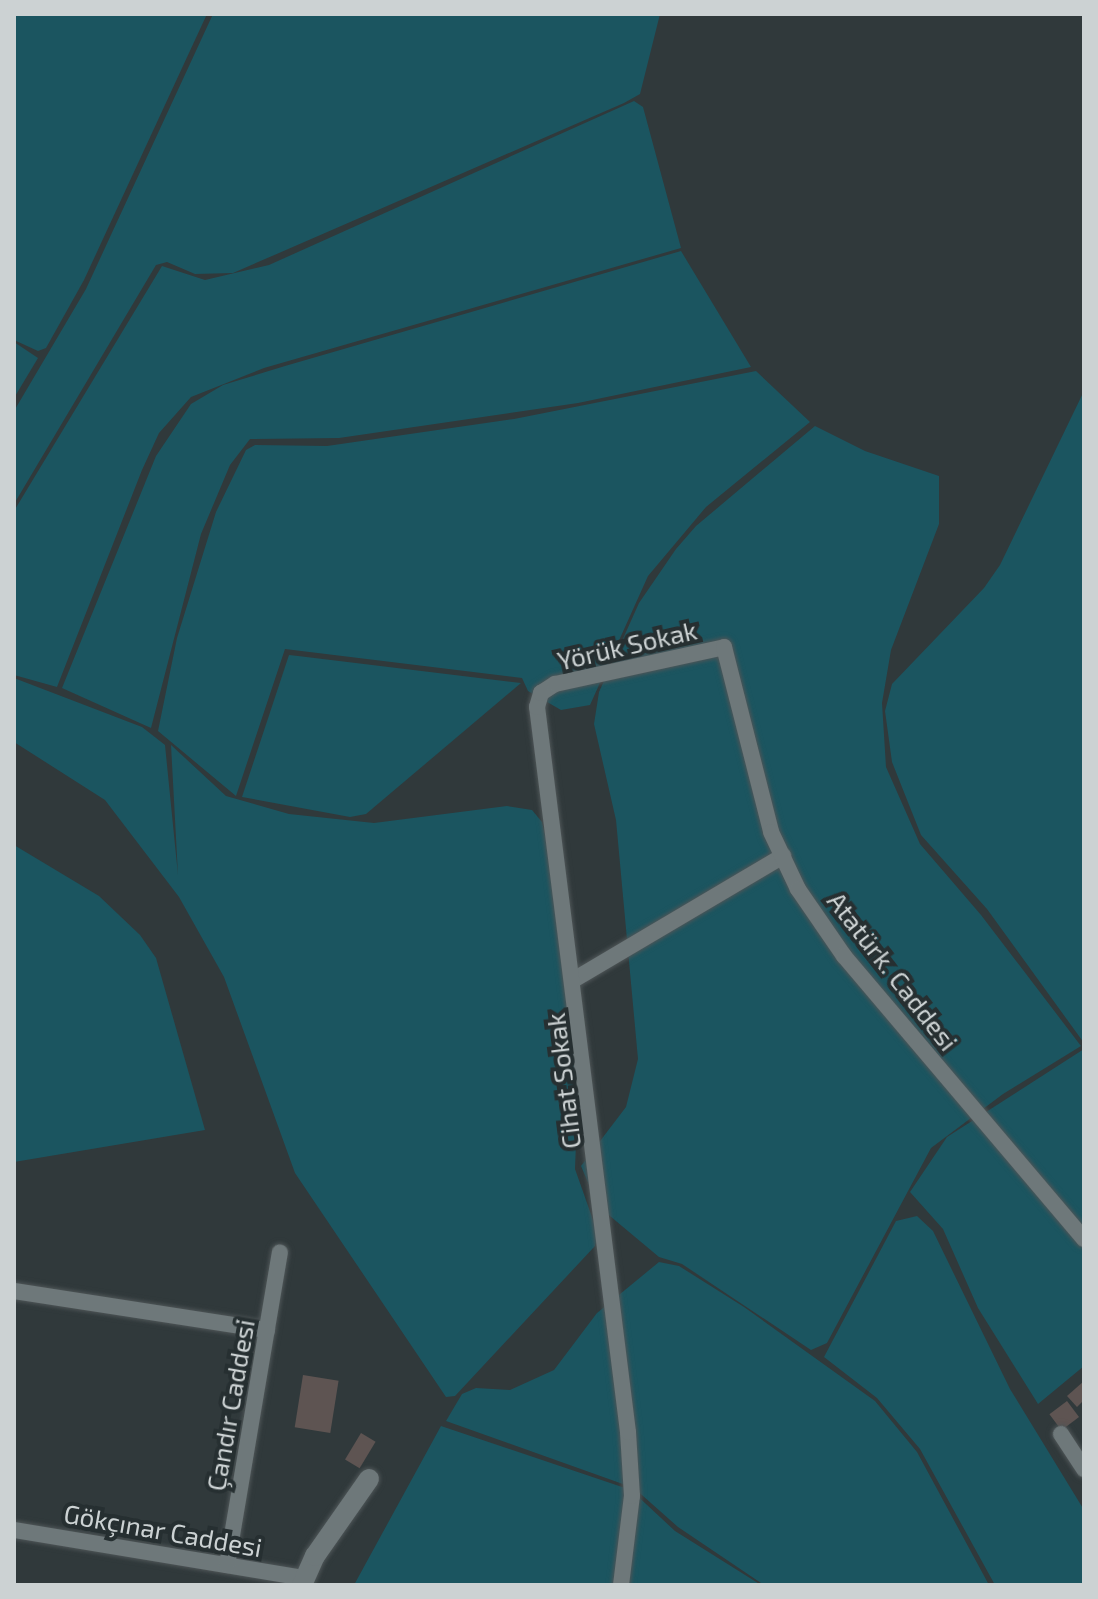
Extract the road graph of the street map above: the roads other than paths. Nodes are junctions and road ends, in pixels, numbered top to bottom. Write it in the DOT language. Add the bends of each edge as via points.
graph roads {
  1 [pos="724,647"];
  2 [pos="541,693"];
  3 [pos="783,856"];
  4 [pos="575,979"];
  5 [pos="1084,1239"];
  6 [pos="280,1252"];
  7 [pos="14,1291"];
  8 [pos="267,1330"];
  9 [pos="1061,1434"];
  10 [pos="1084,1469"];
  11 [pos="369,1479"];
  12 [pos="14,1530"];
  13 [pos="227,1565"];
  14 [pos="303,1582"];
  15 [pos="621,1585"];
  1 -- 2 [label="street, Yörük Sokak" via="555,684"];
  1 -- 3 [label="street, Atatürk. Caddesi" via="771,832"];
  2 -- 4 [label="street, Cihat Sokak" via="537,707"];
  3 -- 4 [label="street"];
  3 -- 5 [label="street, Atatürk. Caddesi" via="844,956"];
  4 -- 15 [label="street, Cihat Sokak" via="630,1464 632,1496"];
  6 -- 8 [label="street, Çandır Caddesi"];
  7 -- 8 [label="street"];
  8 -- 13 [label="street, Çandır Caddesi"];
  9 -- 10 [label="street"];
  11 -- 14 [label="street"];
  12 -- 13 [label="street, Gökçınar Caddesi"];
  13 -- 14 [label="street, Gökçınar Caddesi"];
}
